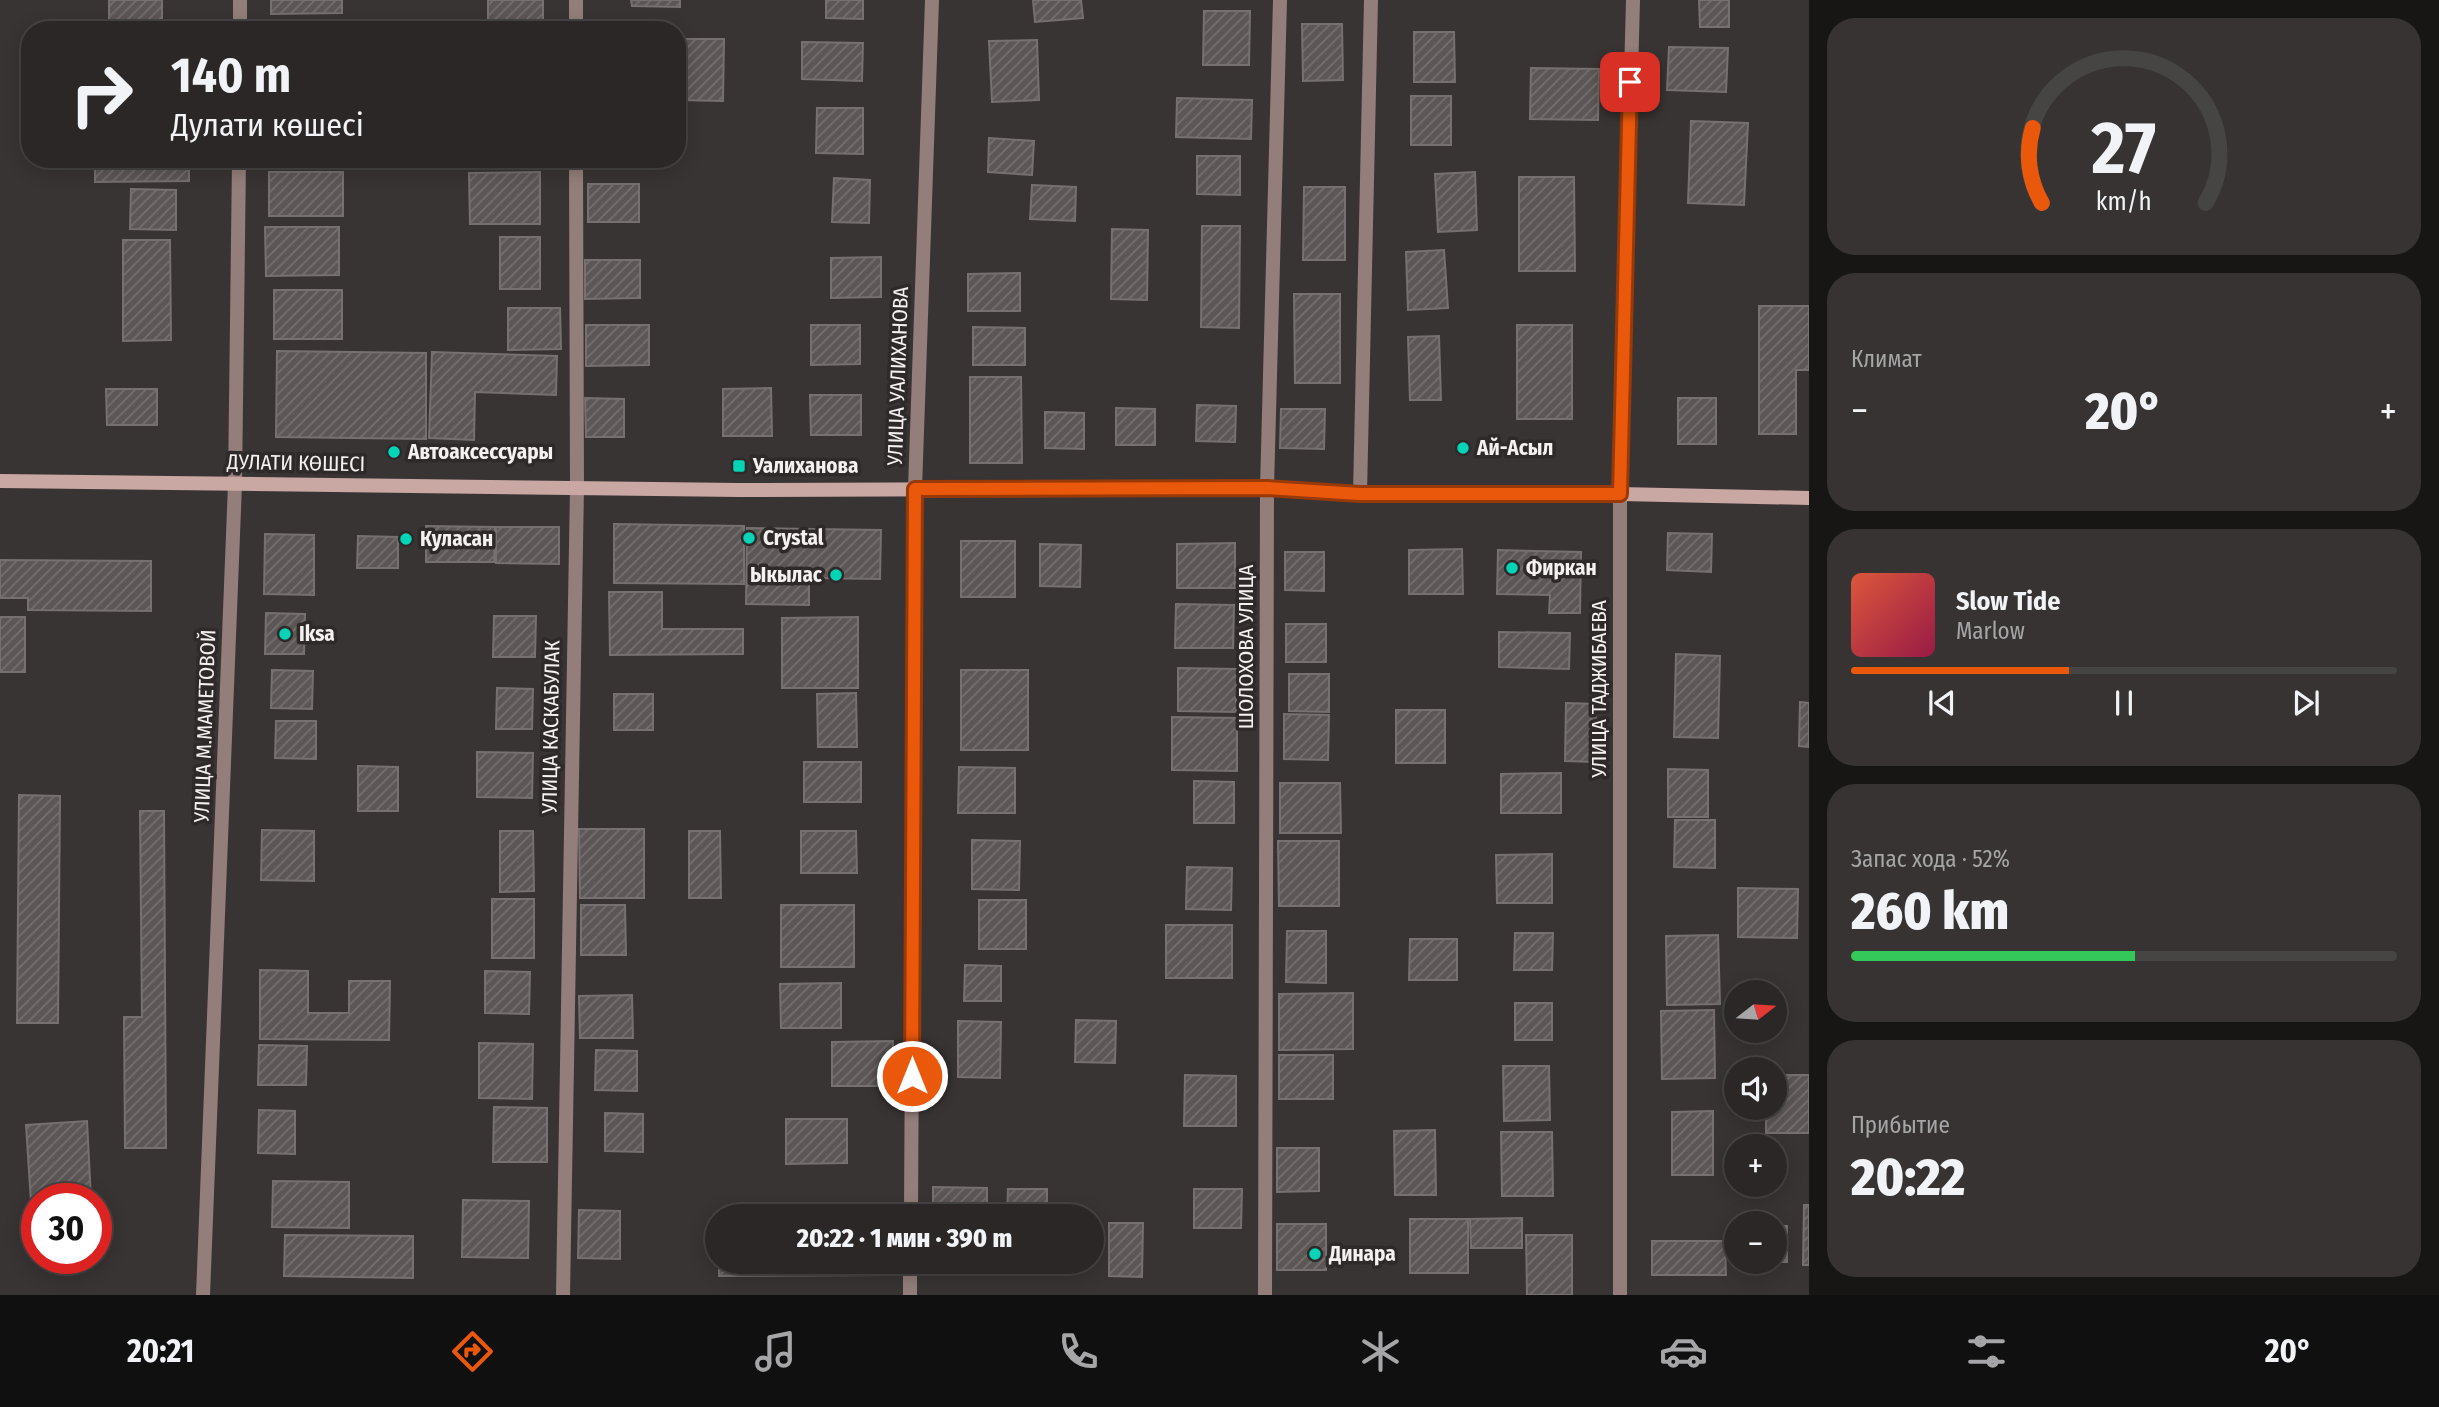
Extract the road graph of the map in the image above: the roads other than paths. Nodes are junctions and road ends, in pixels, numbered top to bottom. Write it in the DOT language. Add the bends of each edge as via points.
graph roads {
  1 [pos="240,0"];
  2 [pos="576,0"];
  3 [pos="932,0"];
  4 [pos="1280,0"];
  5 [pos="1371,0"];
  6 [pos="1633,0"];
  7 [pos="240,21"];
  8 [pos="576,21"];
  9 [pos="239,168"];
  10 [pos="576,168"];
  11 [pos="0,481"];
  12 [pos="235,484"];
  13 [pos="577,488"];
  14 [pos="1267,488"];
  15 [pos="915,489"];
  16 [pos="1360,494"];
  17 [pos="1620,494"];
  18 [pos="1809,498"];
  19 [pos="911,1204"];
  20 [pos="910,1274"];
  21 [pos="203,1295"];
  22 [pos="563,1295"];
  23 [pos="910,1295"];
  24 [pos="1265,1295"];
  25 [pos="1620,1295"];
  1 -- 7 [label="street"];
  2 -- 8 [label="street"];
  3 -- 15 [label="street, УЛИЦА УАЛИХАНОВА"];
  4 -- 14 [label="street, ШОЛОХОВА УЛИЦА"];
  5 -- 16 [label="street"];
  6 -- 17 [label="street, УЛИЦА ТАДЖИБАЕВА"];
  9 -- 12 [label="street, УЛИЦА М.МАМЕТОВОЙ"];
  10 -- 13 [label="street, УЛИЦА КАСКАБУЛАК"];
  11 -- 12 [label="main road, ДУЛАТИ КӨШЕСІ"];
  12 -- 13 [label="main road, ДУЛАТИ КӨШЕСІ"];
  12 -- 21 [label="street, УЛИЦА М.МАМЕТОВОЙ"];
  13 -- 15 [label="main road, ДУЛАТИ КӨШЕСІ"];
  13 -- 22 [label="street, УЛИЦА КАСКАБУЛАК"];
  14 -- 15 [label="main road, ДУЛАТИ КӨШЕСІ"];
  14 -- 16 [label="main road, ДУЛАТИ КӨШЕСІ"];
  14 -- 24 [label="street, ШОЛОХОВА УЛИЦА"];
  15 -- 19 [label="street, УЛИЦА УАЛИХАНОВА"];
  16 -- 17 [label="main road, ДУЛАТИ КӨШЕСІ"];
  17 -- 18 [label="main road, ДУЛАТИ КӨШЕСІ"];
  17 -- 25 [label="street, УЛИЦА ТАДЖИБАЕВА"];
  20 -- 23 [label="street"];
}
